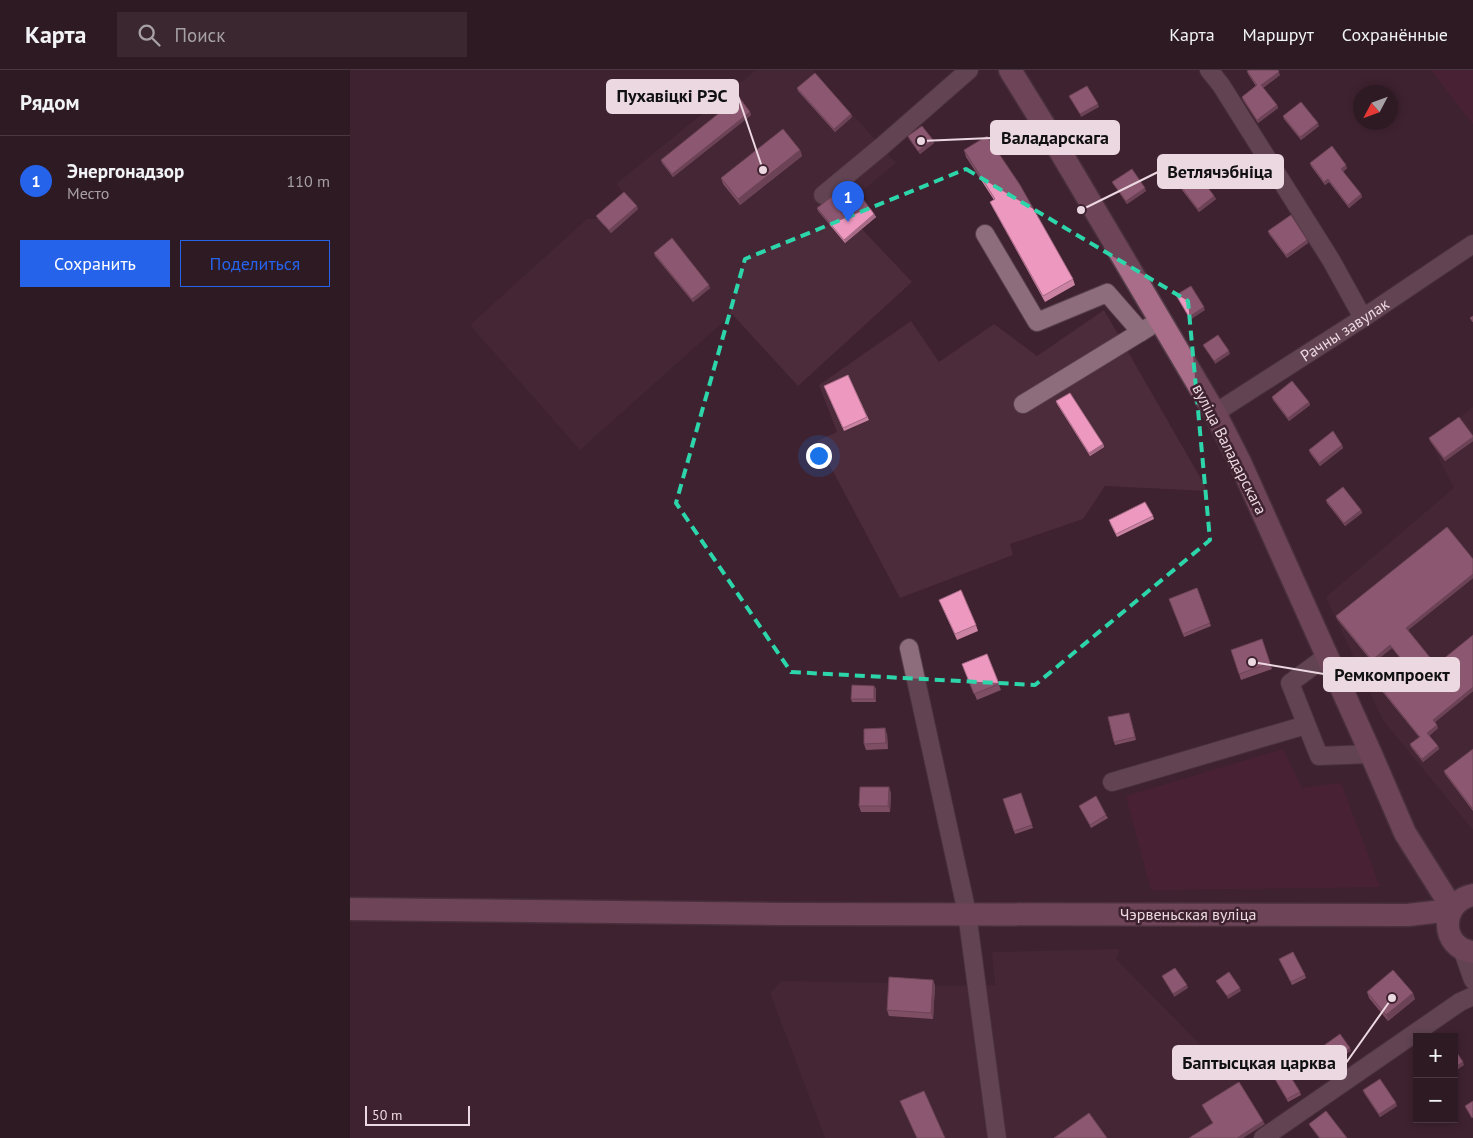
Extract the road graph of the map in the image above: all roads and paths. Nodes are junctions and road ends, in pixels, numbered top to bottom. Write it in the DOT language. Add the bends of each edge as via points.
graph roads {
  1 [pos="969,70"];
  2 [pos="1010,70"];
  3 [pos="1209,70"];
  4 [pos="823,194"];
  5 [pos="985,234"];
  6 [pos="1473,244"];
  7 [pos="1363,318"];
  8 [pos="1160,320"];
  9 [pos="1141,332"];
  10 [pos="1023,404"];
  11 [pos="1215,413"];
  12 [pos="909,648"];
  13 [pos="1327,656"];
  14 [pos="1306,725"];
  15 [pos="1371,754"];
  16 [pos="1112,782"];
  17 [pos="1414,847"];
  18 [pos="1472,895"];
  19 [pos="350,909"];
  20 [pos="967,913"];
  21 [pos="1450,916"];
  22 [pos="1468,950"];
  23 [pos="1473,980"];
  24 [pos="1473,996"];
  25 [pos="997,1138"];
  26 [pos="1263,1138"];
  1 -- 4 [label="street"];
  2 -- 8 [label="main road, вуліца Валадарскага"];
  3 -- 7 [label="street" via="1331,260"];
  5 -- 9 [label="street" via="1037,322 1107,293"];
  6 -- 7 [label="street, Рачны завулак"];
  7 -- 11 [label="street, Рачны завулак"];
  8 -- 9 [label="street"];
  8 -- 11 [label="main road, вуліца Валадарскага"];
  9 -- 10 [label="street"];
  11 -- 13 [label="main road, вуліца Валадарскага"];
  12 -- 20 [label="street"];
  13 -- 14 [label="street" via="1290,683"];
  13 -- 15 [label="main road, вуліца Валадарскага"];
  14 -- 15 [label="street" via="1319,756"];
  14 -- 16 [label="street"];
  15 -- 17 [label="main road, вуліца Валадарскага"];
  17 -- 18 [label="main road, вуліца Валадарскага" via="1445,880"];
  17 -- 21 [label="main road, вуліца Валадарскага"];
  18 -- 21 [label="main road" via="1460,900"];
  19 -- 20 [label="main road, Чэрвеньская вуліца"];
  20 -- 21 [label="main road, Чэрвеньская вуліца"];
  20 -- 25 [label="street"];
  21 -- 22 [label="main road, вуліца Валадарскага" via="1456,944"];
  22 -- 23 [label="street"];
  24 -- 26 [label="street"];
}
